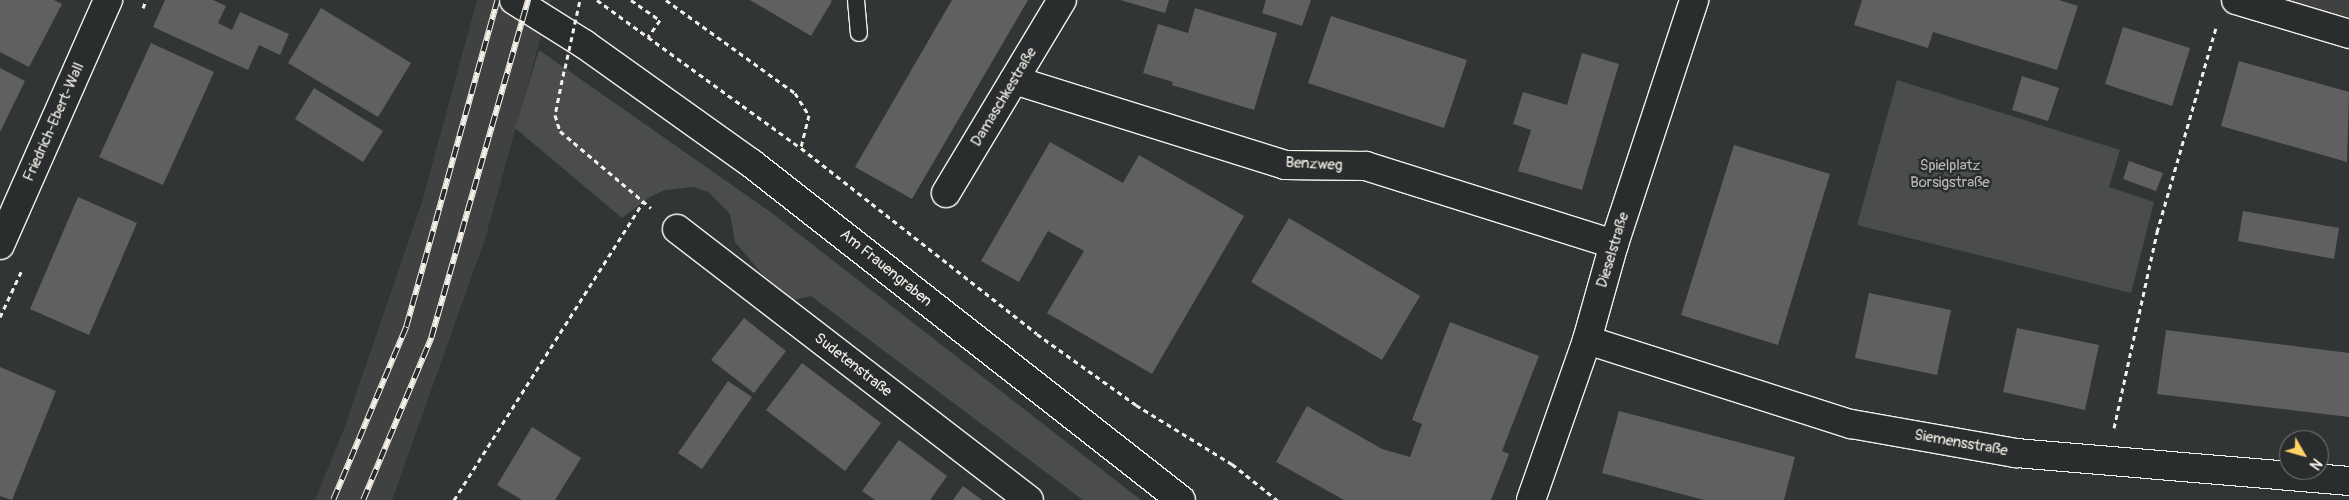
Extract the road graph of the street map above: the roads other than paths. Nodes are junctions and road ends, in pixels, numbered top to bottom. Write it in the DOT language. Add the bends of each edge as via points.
graph roads {
  1 [pos="108,0"];
  2 [pos="514,0"];
  3 [pos="856,0"];
  4 [pos="1062,0"];
  5 [pos="1694,0"];
  6 [pos="2227,9"];
  7 [pos="859,33"];
  8 [pos="2349,34"];
  9 [pos="1014,80"];
  10 [pos="946,193"];
  11 [pos="677,229"];
  12 [pos="1614,244"];
  13 [pos="0,245"];
  14 [pos="1587,340"];
  15 [pos="2349,481"];
  16 [pos="1029,500"];
  17 [pos="1181,500"];
  18 [pos="1531,500"];
  1 -- 13 [label="street, Friedrich-Ebert-Wall"];
  2 -- 17 [label="street, Am Frauengraben" via="584,44 759,169"];
  3 -- 7 [label="lane"];
  4 -- 9 [label="street, Damaschkestraße"];
  5 -- 12 [label="street, Dieselstraße"];
  6 -- 8 [label="street"];
  9 -- 10 [label="street, Damaschkestraße"];
  9 -- 12 [label="street, Benzweg" via="1285,164 1366,166"];
  11 -- 16 [label="street, Sudetenstraße"];
  12 -- 14 [label="street, Dieselstraße"];
  14 -- 15 [label="street, Siemensstraße" via="1851,424 2016,453"];
  14 -- 18 [label="street, Dieselstraße"];
}
